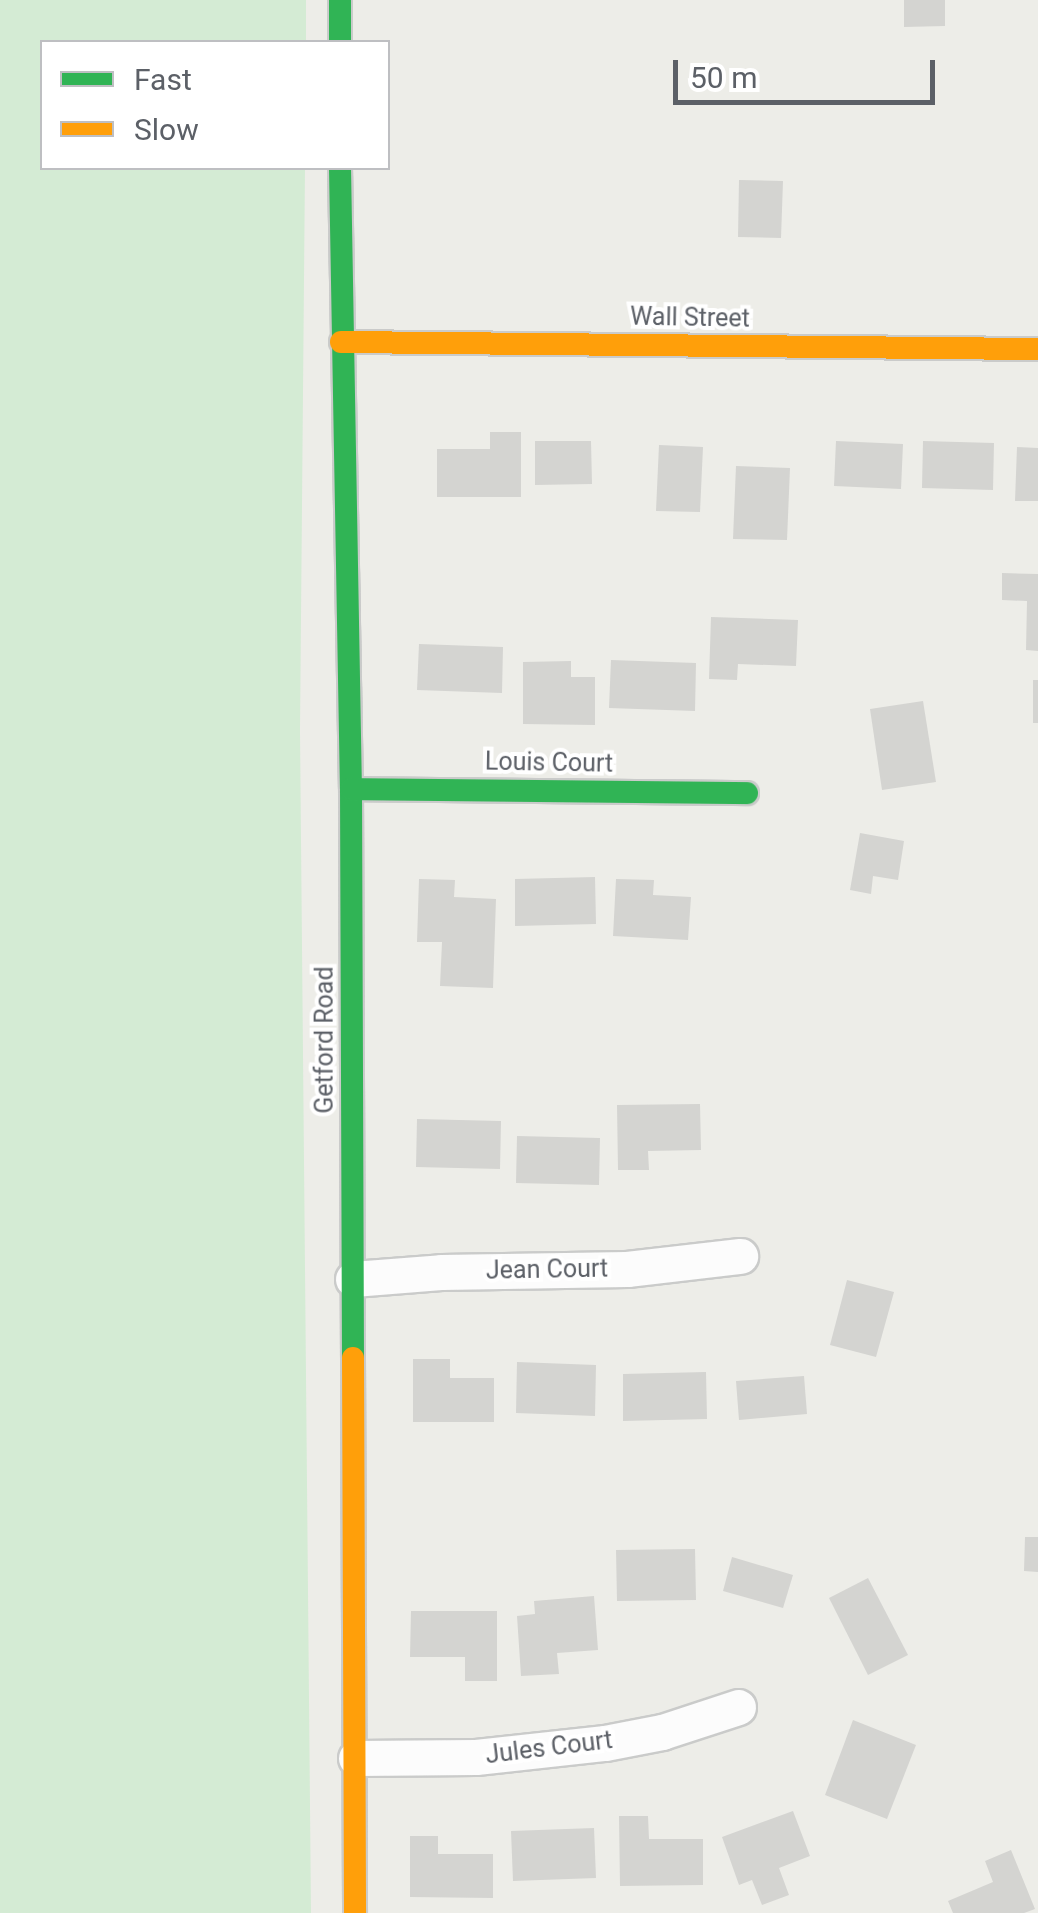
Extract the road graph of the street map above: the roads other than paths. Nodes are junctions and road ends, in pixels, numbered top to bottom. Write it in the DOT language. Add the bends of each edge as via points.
graph roads {
  1 [pos="340,0"];
  2 [pos="340,40"];
  3 [pos="340,170"];
  4 [pos="340,342"];
  5 [pos="1038,350"];
  6 [pos="351,789"];
  7 [pos="747,793"];
  8 [pos="740,1256"];
  9 [pos="353,1279"];
  10 [pos="738,1707"];
  11 [pos="356,1758"];
  12 [pos="355,1913"];
  1 -- 2 [label="street"];
  3 -- 4 [label="street, Getford Road"];
  4 -- 5 [label="street, Wall Street"];
  4 -- 6 [label="street, Getford Road"];
  6 -- 7 [label="street, Louis Court"];
  6 -- 9 [label="street, Getford Road"];
  8 -- 9 [label="street, Jean Court" via="627,1268"];
  9 -- 11 [label="street, Getford Road"];
  10 -- 11 [label="street, Jules Court" via="604,1743 476,1757"];
  11 -- 12 [label="street, Getford Road"];
}
